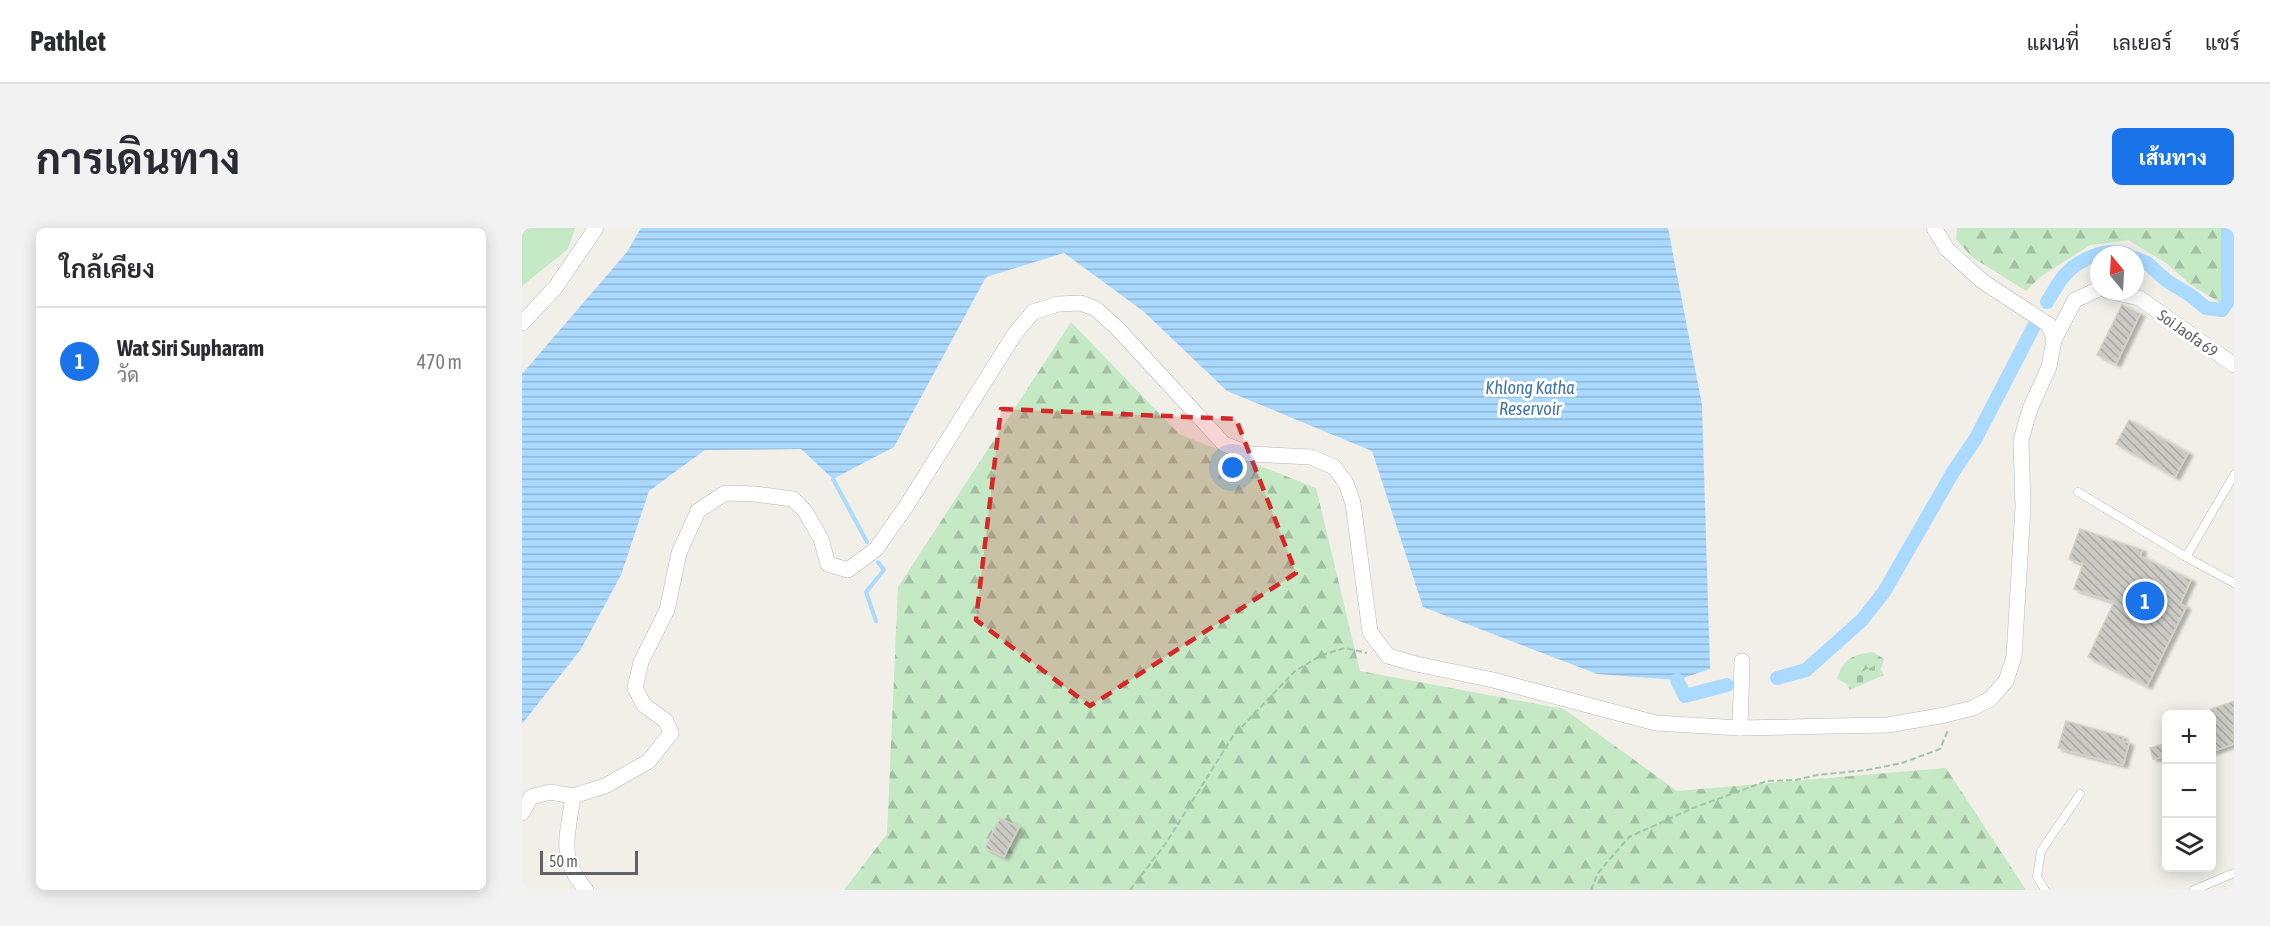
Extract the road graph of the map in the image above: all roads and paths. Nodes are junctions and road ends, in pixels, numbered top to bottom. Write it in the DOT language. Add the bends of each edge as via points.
graph roads {
  1 [pos="596,228"];
  2 [pos="1934,228"];
  3 [pos="2090,293"];
  4 [pos="2142,300"];
  5 [pos="522,323"];
  6 [pos="2054,340"];
  7 [pos="2234,365"];
  8 [pos="2234,475"];
  9 [pos="2078,492"];
  10 [pos="2186,557"];
  11 [pos="2234,583"];
  12 [pos="1388,656"];
  13 [pos="1742,661"];
  14 [pos="1954,713"];
  15 [pos="1740,728"];
  16 [pos="2080,794"];
  17 [pos="573,796"];
  18 [pos="522,813"];
  19 [pos="2234,873"];
  20 [pos="586,890"];
  21 [pos="1130,890"];
  22 [pos="1591,890"];
  23 [pos="2045,890"];
  24 [pos="2194,890"];
  1 -- 5 [label="street" via="555,288"];
  2 -- 6 [label="street" via="1947,249 1982,281 2049,325"];
  3 -- 6 [label="street" via="2075,300"];
  4 -- 7 [label="street, Soi Jaofa 69"];
  6 -- 14 [label="street" via="2049,367 2021,440 2023,507 2014,657 2006,681 1990,699"];
  8 -- 10 [label="lane"];
  9 -- 10 [label="lane"];
  10 -- 11 [label="lane"];
  12 -- 15 [label="street" via="1656,723"];
  12 -- 17 [label="street" via="1370,632 1353,503 1346,483 1334,467 1311,457 1250,454 1224,444 1096,309 1081,303 1058,304 1033,312 1014,335 899,517 876,549 848,570 828,564 821,539 793,499 725,493 698,511 679,553 667,610 641,662 635,688 644,705 666,722 671,733 649,761 605,786"];
  12 -- 21 [label="path" via="1345,648 1295,671 1233,736 1166,843"];
  13 -- 15 [label="street"];
  14 -- 15 [label="street" via="1888,725"];
  14 -- 22 [label="path" via="1940,749 1867,770 1767,782 1657,823 1629,837 1598,873"];
  16 -- 23 [label="lane" via="2040,851 2037,877"];
  17 -- 18 [label="street" via="550,792 531,797"];
  17 -- 20 [label="street" via="567,859"];
  19 -- 24 [label="lane"];
}
